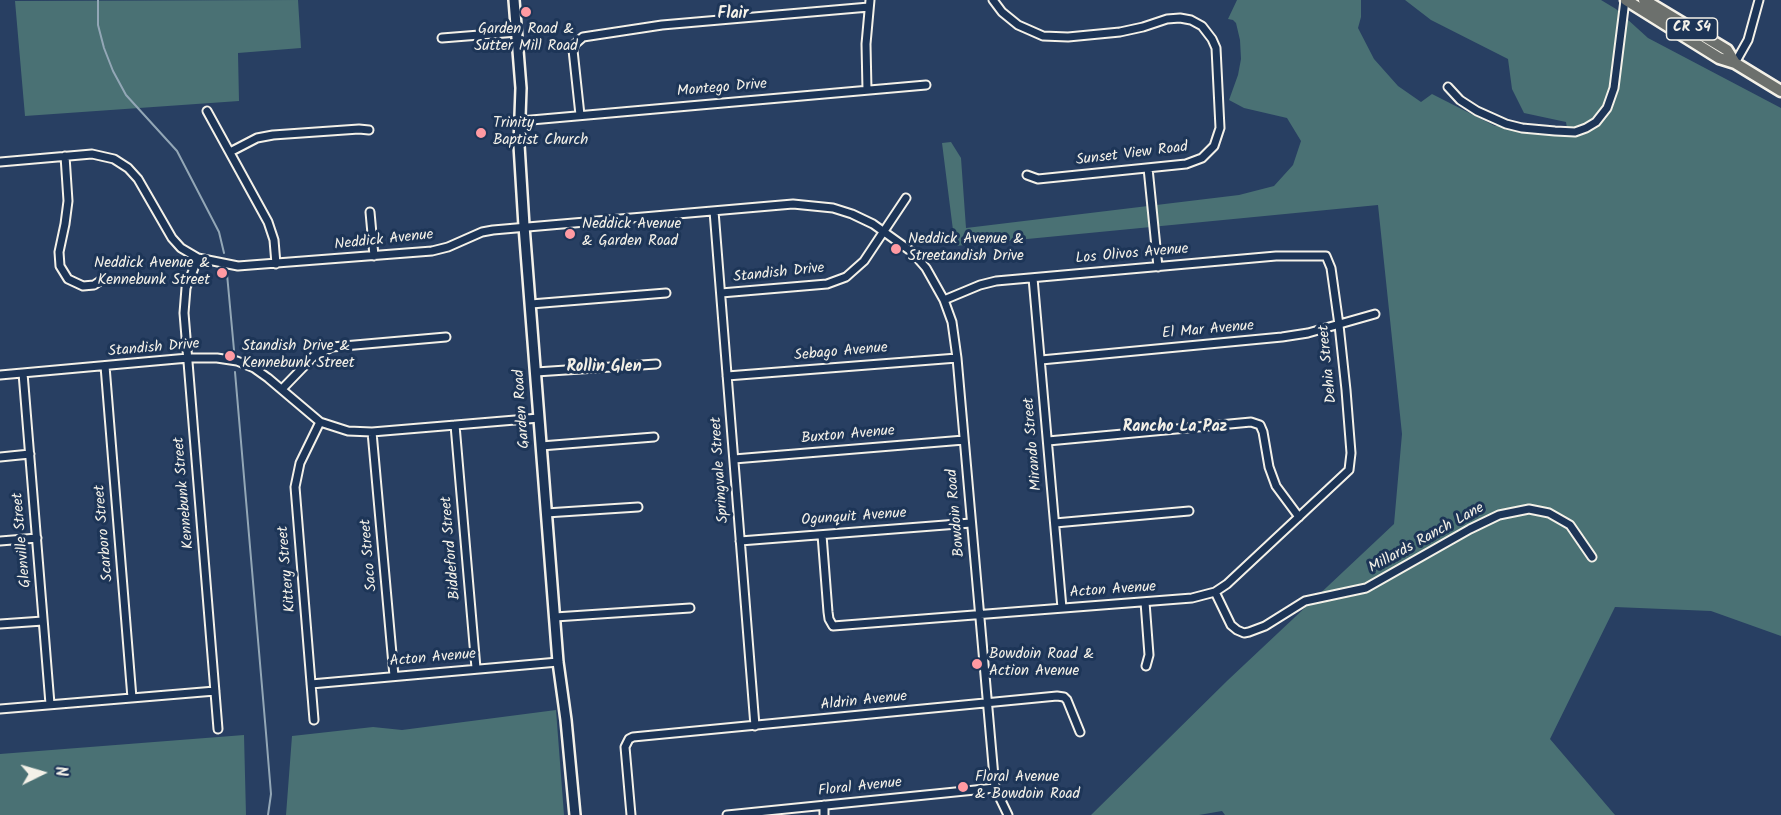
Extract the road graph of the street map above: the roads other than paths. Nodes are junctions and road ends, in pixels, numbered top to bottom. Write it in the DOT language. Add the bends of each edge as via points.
graph roads {
  1 [pos="514,0"];
  2 [pos="993,0"];
  3 [pos="1625,0"];
  4 [pos="1644,0"];
  5 [pos="1759,0"];
  6 [pos="869,3"];
  7 [pos="517,32"];
  8 [pos="442,38"];
  9 [pos="1735,63"];
  10 [pos="926,85"];
  11 [pos="1448,87"];
  12 [pos="867,90"];
  13 [pos="1781,91"];
  14 [pos="207,111"];
  15 [pos="580,115"];
  16 [pos="520,121"];
  17 [pos="369,130"];
  18 [pos="230,152"];
  19 [pos="65,156"];
  20 [pos="0,162"];
  21 [pos="1148,168"];
  22 [pos="1027,174"];
  23 [pos="906,198"];
  24 [pos="714,211"];
  25 [pos="370,212"];
  26 [pos="524,226"];
  27 [pos="884,231"];
  28 [pos="374,256"];
  29 [pos="1326,256"];
  30 [pos="198,258"];
  31 [pos="276,264"];
  32 [pos="1158,267"];
  33 [pos="1033,278"];
  34 [pos="103,279"];
  35 [pos="666,293"];
  36 [pos="721,293"];
  37 [pos="944,300"];
  38 [pos="531,304"];
  39 [pos="1376,314"];
  40 [pos="1339,325"];
  41 [pos="446,337"];
  42 [pos="188,358"];
  43 [pos="957,358"];
  44 [pos="1041,360"];
  45 [pos="656,364"];
  46 [pos="105,366"];
  47 [pos="536,372"];
  48 [pos="23,373"];
  49 [pos="0,375"];
  50 [pos="727,376"];
  51 [pos="282,389"];
  52 [pos="539,418"];
  53 [pos="320,422"];
  54 [pos="455,425"];
  55 [pos="372,432"];
  56 [pos="654,437"];
  57 [pos="964,440"];
  58 [pos="1048,441"];
  59 [pos="541,446"];
  60 [pos="30,454"];
  61 [pos="0,457"];
  62 [pos="734,459"];
  63 [pos="1349,470"];
  64 [pos="638,507"];
  65 [pos="1189,511"];
  66 [pos="546,513"];
  67 [pos="1299,517"];
  68 [pos="971,523"];
  69 [pos="1055,524"];
  70 [pos="822,534"];
  71 [pos="37,538"];
  72 [pos="0,541"];
  73 [pos="740,541"];
  74 [pos="1592,557"];
  75 [pos="1215,592"];
  76 [pos="1145,602"];
  77 [pos="690,608"];
  78 [pos="1062,608"];
  79 [pos="979,615"];
  80 [pos="555,617"];
  81 [pos="43,621"];
  82 [pos="0,624"];
  83 [pos="558,662"];
  84 [pos="1146,666"];
  85 [pos="476,668"];
  86 [pos="394,676"];
  87 [pos="311,684"];
  88 [pos="215,691"];
  89 [pos="132,698"];
  90 [pos="50,704"];
  91 [pos="987,704"];
  92 [pos="0,709"];
  93 [pos="314,720"];
  94 [pos="755,726"];
  95 [pos="218,729"];
  96 [pos="1080,732"];
  97 [pos="995,788"];
  98 [pos="824,805"];
  99 [pos="575,815"];
  100 [pos="630,815"];
  101 [pos="727,815"];
  102 [pos="824,815"];
  103 [pos="1008,815"];
  1 -- 7 [label="street, Garden Road"];
  2 -- 21 [label="street, Sunset View Road" via="1018,25 1049,36 1120,33 1167,19 1185,18 1206,30 1217,54 1220,128 1214,146 1191,163"];
  3 -- 9 [label="main road, CR S4" via="1719,58"];
  3 -- 11 [label="street" via="1614,88 1607,108 1587,128 1575,132 1506,124 1477,111"];
  4 -- 9 [label="main road, CR S4" via="1727,50"];
  5 -- 9 [label="street" via="1754,23"];
  6 -- 12 [label="street"];
  6 -- 15 [label="street" via="583,37 573,50"];
  7 -- 8 [label="street"];
  7 -- 16 [label="street, Garden Road"];
  9 -- 13 [label="main road, CR S4"];
  10 -- 12 [label="street, Montego Drive"];
  12 -- 15 [label="street, Montego Drive"];
  14 -- 18 [label="street"];
  15 -- 16 [label="street, Montego Drive"];
  16 -- 26 [label="street, Garden Road"];
  17 -- 18 [label="street" via="273,135 257,138"];
  18 -- 31 [label="street" via="268,222"];
  19 -- 20 [label="street, Neddick Avenue"];
  19 -- 30 [label="street, Neddick Avenue" via="100,155 128,168 143,185 177,244"];
  19 -- 34 [label="street" via="68,201 60,266 68,279 83,286"];
  21 -- 22 [label="street, Sunset View Road" via="1038,179"];
  21 -- 32 [label="street"];
  23 -- 27 [label="street, Standish Drive"];
  24 -- 26 [label="street, Neddick Avenue"];
  24 -- 27 [label="street, Neddick Avenue" via="816,205 852,214"];
  24 -- 36 [label="street, Springvale Street"];
  25 -- 28 [label="street"];
  26 -- 28 [label="street, Neddick Avenue" via="486,231 439,249"];
  26 -- 38 [label="street, Garden Road"];
  27 -- 36 [label="street, Standish Drive" via="864,261 837,281"];
  27 -- 37 [label="street, Bowdoin Road" via="920,260"];
  28 -- 31 [label="street, Neddick Avenue"];
  29 -- 32 [label="street, Los Olivos Avenue" via="1286,255"];
  29 -- 40 [label="street, Dehia Street"];
  30 -- 31 [label="street, Neddick Avenue" via="238,266"];
  30 -- 42 [label="street, Kennebunk Street" via="184,304"];
  32 -- 33 [label="street, Los Olivos Avenue"];
  33 -- 37 [label="street, Los Olivos Avenue" via="988,283"];
  33 -- 44 [label="street, Mirando Street"];
  35 -- 38 [label="street"];
  36 -- 50 [label="street, Springvale Street"];
  37 -- 43 [label="street, Bowdoin Road"];
  38 -- 47 [label="street, Garden Road"];
  39 -- 40 [label="street, El Mar Avenue"];
  40 -- 44 [label="street, El Mar Avenue" via="1282,337"];
  40 -- 63 [label="street, Dehia Street" via="1351,453"];
  41 -- 51 [label="street" via="332,348 314,356"];
  42 -- 46 [label="street, Standish Drive"];
  42 -- 51 [label="street, Standish Drive" via="237,361"];
  42 -- 88 [label="street, Kennebunk Street"];
  43 -- 50 [label="street, Sebago Avenue"];
  43 -- 57 [label="street, Bowdoin Road"];
  44 -- 58 [label="street, Mirando Street"];
  45 -- 47 [label="street"];
  46 -- 48 [label="street, Standish Drive"];
  46 -- 89 [label="street, Scarboro Street"];
  47 -- 52 [label="street, Garden Road"];
  48 -- 49 [label="street, Standish Drive"];
  48 -- 60 [label="street, Glenville Street"];
  50 -- 62 [label="street, Springvale Street"];
  51 -- 53 [label="street, Standish Drive"];
  52 -- 54 [label="street, Standish Drive"];
  52 -- 59 [label="street, Garden Road"];
  53 -- 55 [label="street, Standish Drive" via="348,431"];
  53 -- 87 [label="street, Kittery Street" via="300,463 295,487"];
  54 -- 55 [label="street, Standish Drive"];
  54 -- 85 [label="street, Biddeford Street"];
  55 -- 86 [label="street, Saco Street"];
  56 -- 59 [label="street"];
  57 -- 62 [label="street, Buxton Avenue"];
  57 -- 68 [label="street, Bowdoin Road"];
  58 -- 67 [label="street" via="1251,422 1260,425 1276,486"];
  58 -- 69 [label="street, Mirando Street"];
  59 -- 66 [label="street, Garden Road"];
  60 -- 61 [label="street"];
  60 -- 71 [label="street, Glenville Street"];
  62 -- 73 [label="street, Springvale Street"];
  63 -- 67 [label="street, Acton Avenue"];
  64 -- 66 [label="street"];
  65 -- 69 [label="street"];
  66 -- 80 [label="street, Garden Road"];
  67 -- 75 [label="street, Acton Avenue"];
  68 -- 70 [label="street, Ogunquit Avenue"];
  68 -- 79 [label="street, Bowdoin Road"];
  69 -- 78 [label="street, Mirando Street"];
  70 -- 73 [label="street, Ogunquit Avenue"];
  70 -- 79 [label="street, Acton Avenue" via="828,612 833,626"];
  71 -- 72 [label="street"];
  71 -- 81 [label="street, Glenville Street"];
  73 -- 94 [label="street, Springvale Street"];
  74 -- 75 [label="street, Millards Ranch Lane" via="1570,525 1549,513 1529,509 1500,515 1470,529 1366,588 1305,601 1249,633 1232,625"];
  75 -- 76 [label="street, Acton Avenue"];
  76 -- 78 [label="street, Acton Avenue"];
  76 -- 84 [label="street" via="1149,655"];
  77 -- 80 [label="street"];
  78 -- 79 [label="street, Acton Avenue"];
  79 -- 91 [label="street, Bowdoin Road"];
  80 -- 83 [label="street, Garden Road"];
  81 -- 82 [label="street"];
  81 -- 90 [label="street, Glenville Street"];
  83 -- 85 [label="street, Acton Avenue"];
  83 -- 99 [label="street, Garden Road"];
  85 -- 86 [label="street, Acton Avenue"];
  86 -- 87 [label="street, Acton Avenue"];
  87 -- 93 [label="street, Kittery Street"];
  88 -- 89 [label="street"];
  88 -- 95 [label="street, Kennebunk Street"];
  89 -- 90 [label="street"];
  90 -- 92 [label="street"];
  91 -- 94 [label="street, Aldrin Avenue"];
  91 -- 96 [label="street, Aldrin Avenue" via="1064,697"];
  91 -- 97 [label="street, Bowdoin Road"];
  94 -- 100 [label="street, Aldrin Avenue" via="629,739 625,747"];
  97 -- 98 [label="street, Floral Avenue"];
  97 -- 103 [label="street, Bowdoin Road"];
  98 -- 101 [label="street, Floral Avenue"];
  98 -- 102 [label="street"];
}
